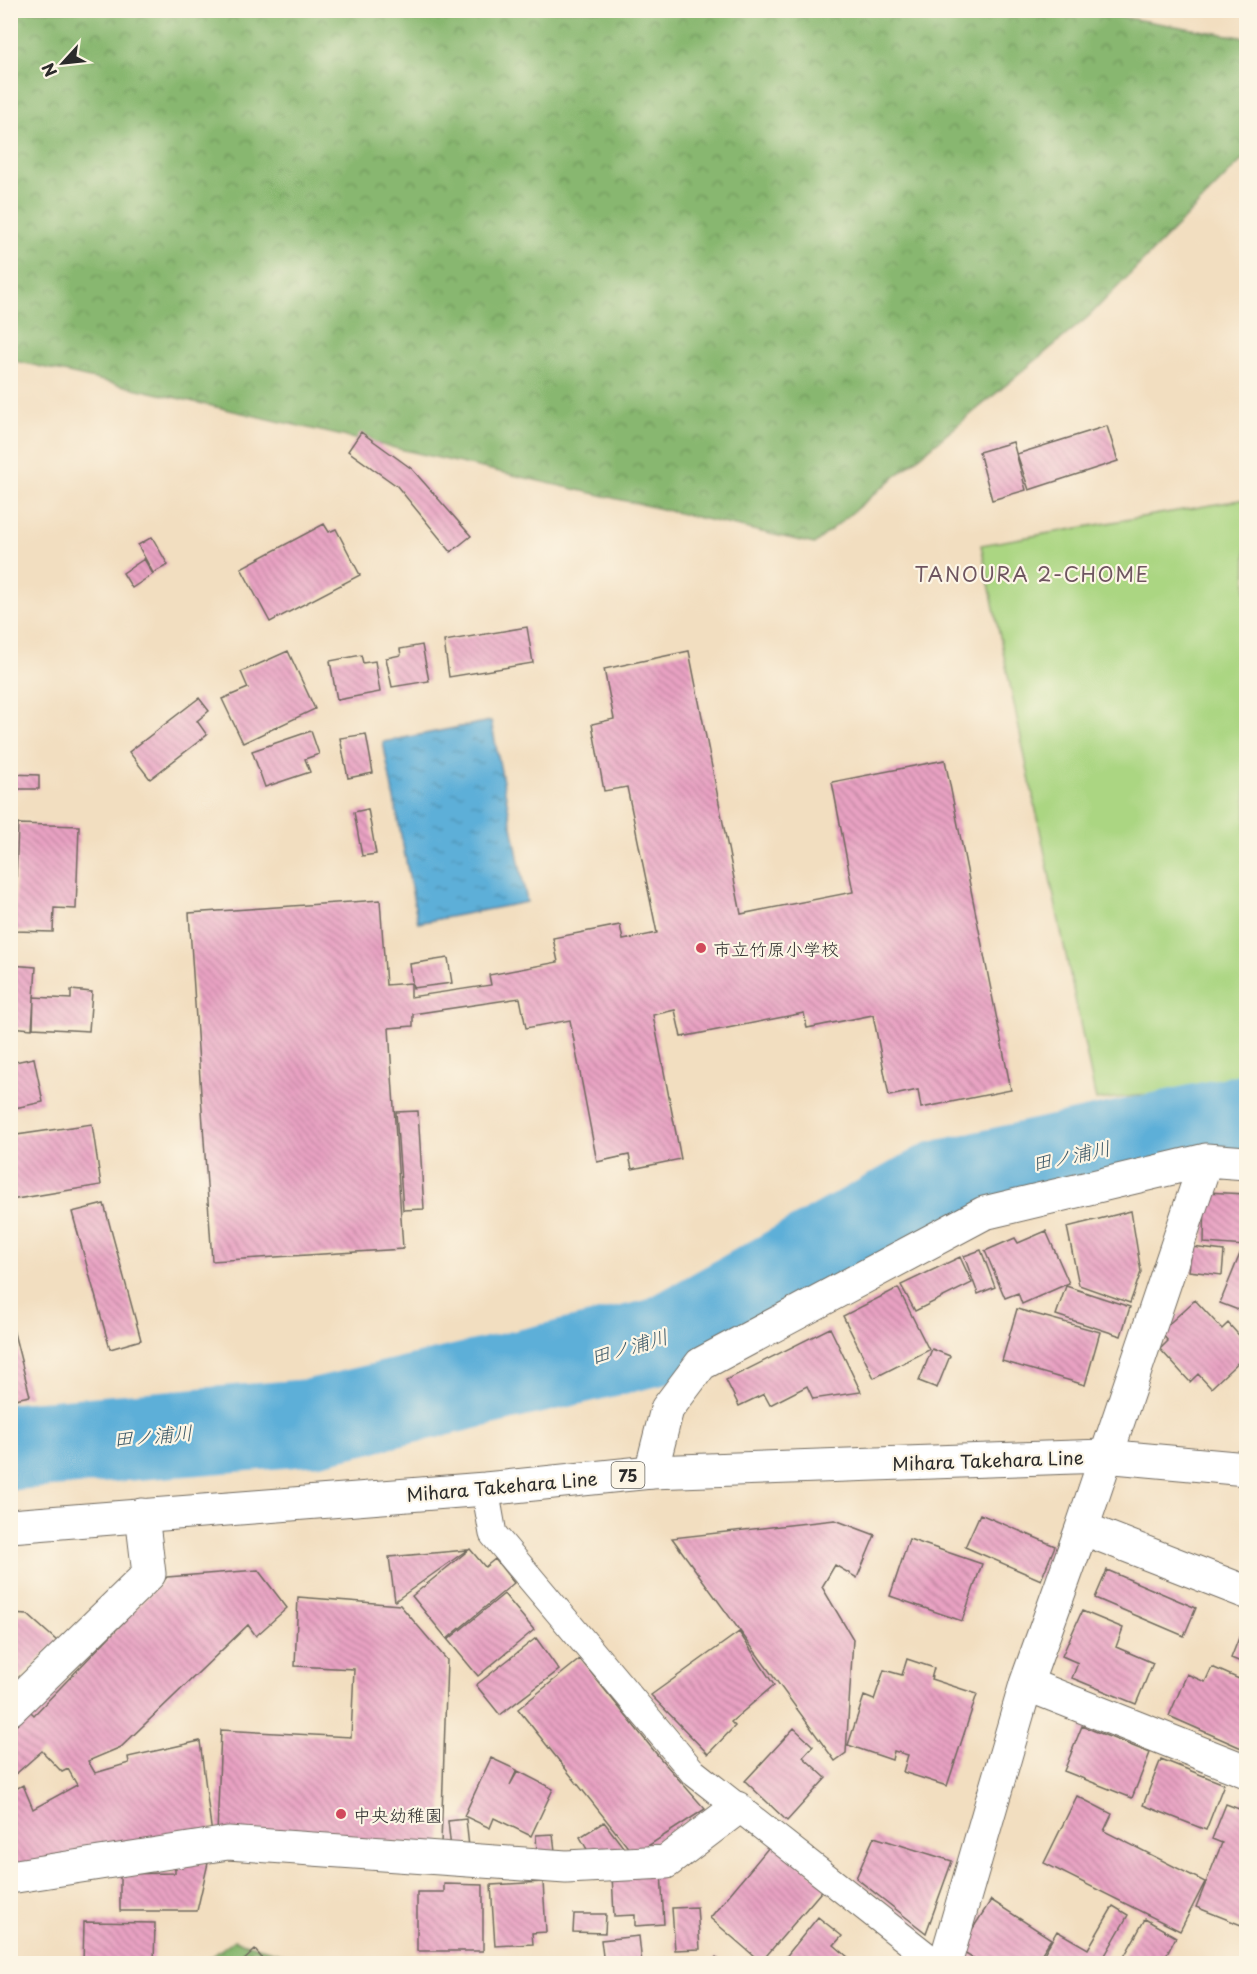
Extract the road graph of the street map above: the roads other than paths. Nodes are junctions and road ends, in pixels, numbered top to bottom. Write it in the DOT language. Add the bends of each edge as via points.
graph roads {
  1 [pos="1206,1160"];
  2 [pos="1246,1163"];
  3 [pos="1104,1456"];
  4 [pos="1246,1468"];
  5 [pos="651,1473"];
  6 [pos="485,1489"];
  7 [pos="142,1515"];
  8 [pos="10,1526"];
  9 [pos="1082,1528"];
  10 [pos="1246,1592"];
  11 [pos="1026,1684"];
  12 [pos="10,1709"];
  13 [pos="1246,1771"];
  14 [pos="737,1808"];
  15 [pos="10,1877"];
  16 [pos="937,1964"];
  17 [pos="945,1964"];
  1 -- 2 [label="street"];
  1 -- 3 [label="street"];
  1 -- 5 [label="street" via="984,1213 701,1364 667,1409"];
  3 -- 4 [label="street, Mihara Takehara Line / 75"];
  3 -- 5 [label="street, Mihara Takehara Line / 75"];
  3 -- 9 [label="street"];
  5 -- 6 [label="street, Mihara Takehara Line / 75"];
  6 -- 7 [label="street, Mihara Takehara Line / 75"];
  6 -- 14 [label="lane" via="493,1534 693,1772"];
  7 -- 8 [label="street, Mihara Takehara Line / 75"];
  7 -- 12 [label="street" via="149,1574"];
  9 -- 10 [label="street"];
  9 -- 11 [label="street"];
  11 -- 13 [label="street"];
  11 -- 17 [label="street"];
  14 -- 15 [label="street" via="666,1862 566,1867 228,1843"];
  14 -- 16 [label="lane"];
}
